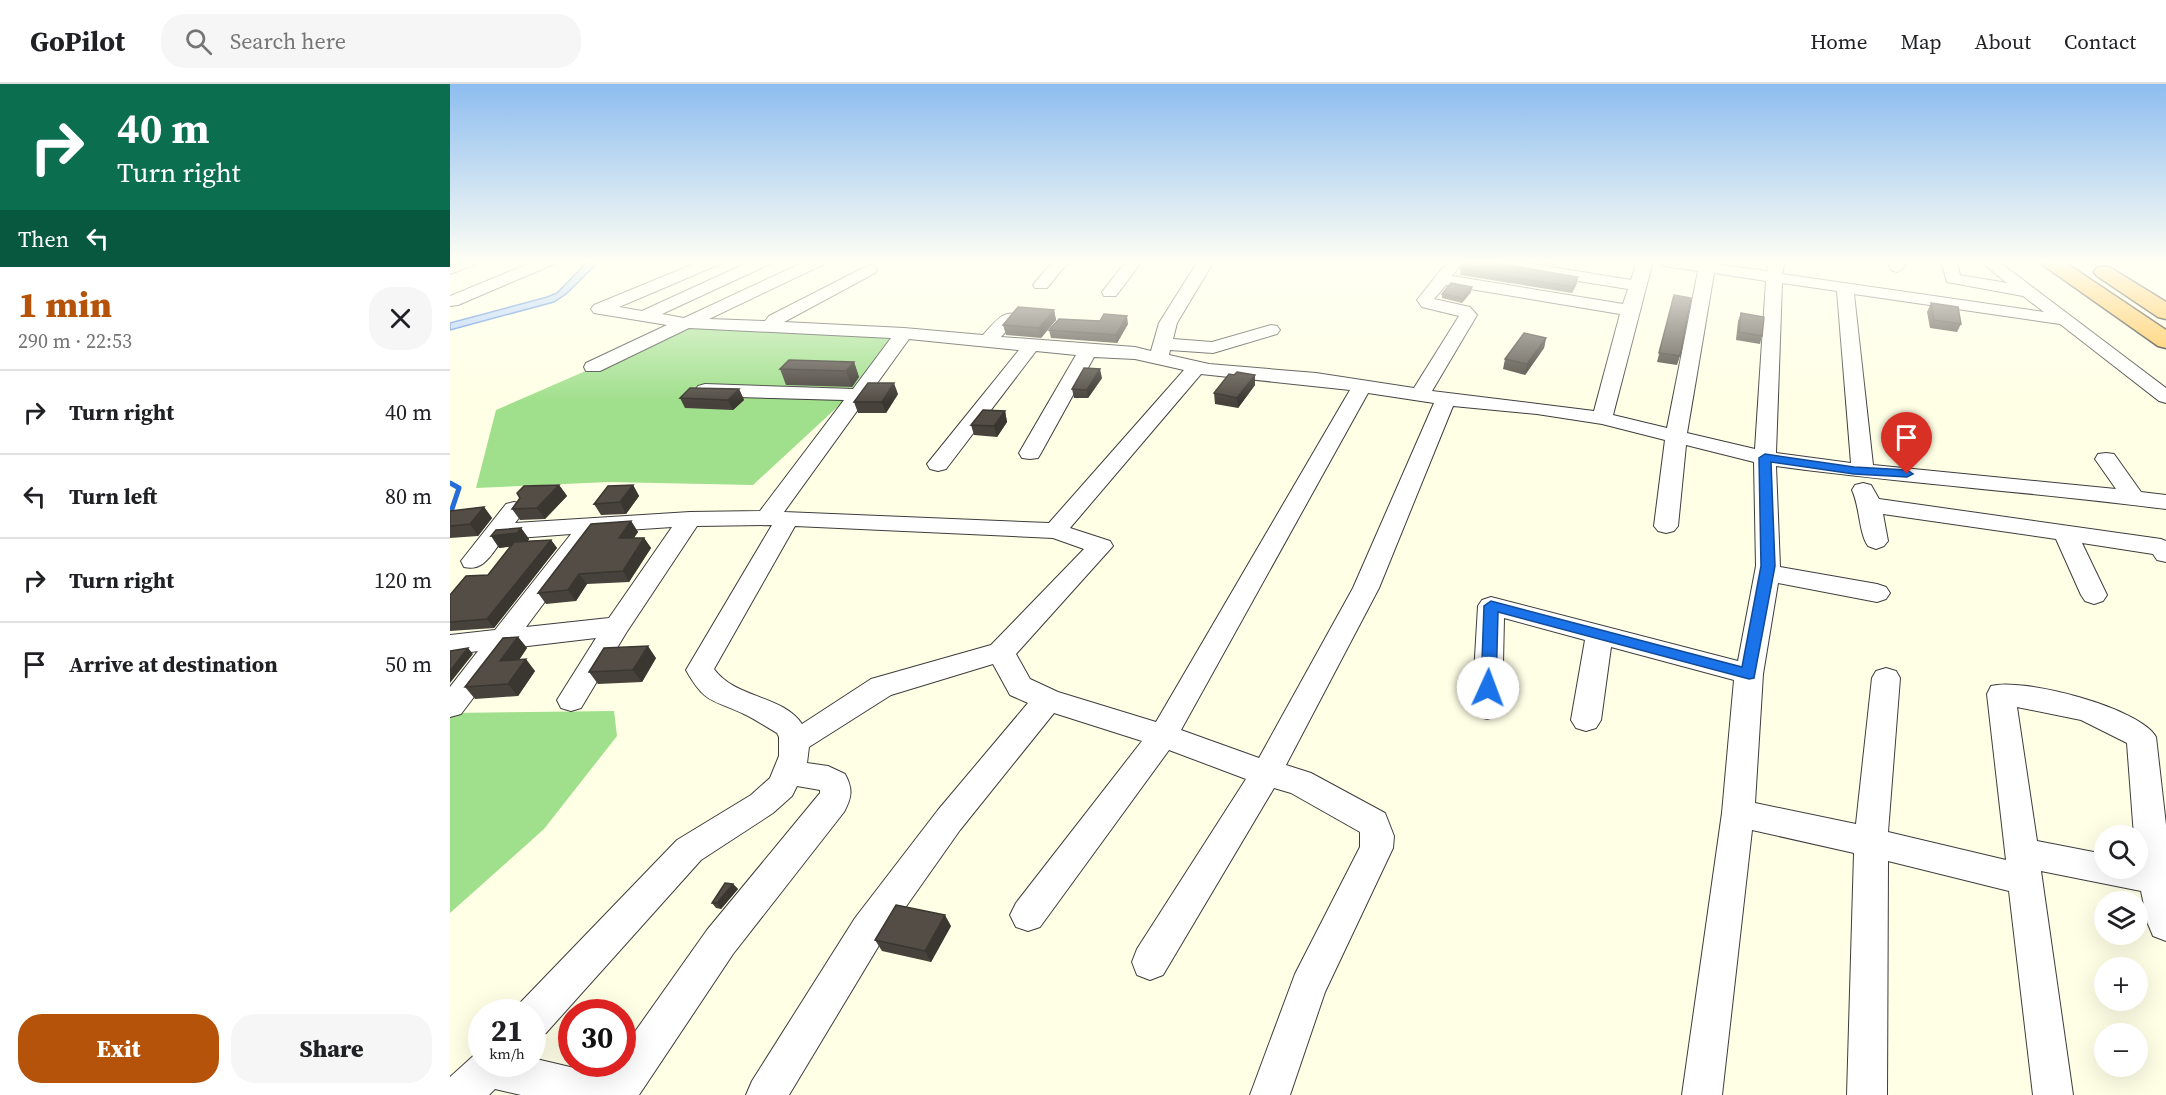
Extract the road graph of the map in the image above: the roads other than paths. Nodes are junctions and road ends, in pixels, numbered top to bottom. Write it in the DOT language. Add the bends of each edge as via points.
graph roads {
  1 [pos="602,308"];
  2 [pos="661,308"];
  3 [pos="717,308"];
  4 [pos="797,308"];
  5 [pos="1177,308"];
  6 [pos="1453,308"];
  7 [pos="1619,308"];
  8 [pos="1699,308"];
  9 [pos="1773,308"];
  10 [pos="1846,308"];
  11 [pos="1987,308"];
  12 [pos="2050,308"];
  13 [pos="2118,308"];
  14 [pos="1630,310"];
  15 [pos="642,317"];
  16 [pos="1009,318"];
  17 [pos="2066,320"];
  18 [pos="685,323"];
  19 [pos="771,327"];
  20 [pos="1270,330"];
  21 [pos="904,333"];
  22 [pos="988,341"];
  23 [pos="2166,341"];
  24 [pos="1031,346"];
  25 [pos="1088,351"];
  26 [pos="1161,351"];
  27 [pos="593,367"];
  28 [pos="1197,367"];
  29 [pos="1362,386"];
  30 [pos="691,390"];
  31 [pos="858,395"];
  32 [pos="1420,395"];
  33 [pos="2166,397"];
  34 [pos="1446,399"];
  35 [pos="1602,418"];
  36 [pos="1676,436"];
  37 [pos="1030,453"];
  38 [pos="1765,458"];
  39 [pos="2106,459"];
  40 [pos="938,464"];
  41 [pos="1858,471"];
  42 [pos="2134,498"];
  43 [pos="2166,502"];
  44 [pos="1870,505"];
  45 [pos="514,509"];
  46 [pos="690,519"];
  47 [pos="777,519"];
  48 [pos="1666,526"];
  49 [pos="589,527"];
  50 [pos="1055,531"];
  51 [pos="495,532"];
  52 [pos="2065,533"];
  53 [pos="1876,541"];
  54 [pos="2166,554"];
  55 [pos="473,561"];
  56 [pos="1767,573"];
  57 [pos="1877,593"];
  58 [pos="2094,595"];
  59 [pos="617,626"];
  60 [pos="1599,634"];
  61 [pos="502,639"];
  62 [pos="450,645"];
  63 [pos="1001,652"];
  64 [pos="1749,674"];
  65 [pos="1886,678"];
  66 [pos="571,700"];
  67 [pos="1048,700"];
  68 [pos="451,706"];
  69 [pos="1488,708"];
  70 [pos="1586,720"];
  71 [pos="1163,736"];
  72 [pos="792,756"];
  73 [pos="1266,773"];
  74 [pos="1738,813"];
  75 [pos="1870,842"];
  76 [pos="2024,867"];
  77 [pos="2161,879"];
  78 [pos="1028,915"];
  79 [pos="2166,924"];
  80 [pos="1150,962"];
  81 [pos="546,1004"];
  82 [pos="478,1077"];
  83 [pos="535,1077"];
  84 [pos="461,1095"];
  85 [pos="603,1095"];
  86 [pos="615,1095"];
  87 [pos="766,1095"];
  88 [pos="1270,1095"];
  89 [pos="1702,1095"];
  90 [pos="1867,1095"];
  91 [pos="2053,1095"];
  1 -- 15 [label="street"];
  2 -- 15 [label="street"];
  3 -- 18 [label="street"];
  4 -- 19 [label="street" via="775,320"];
  5 -- 26 [label="street" via="1168,323"];
  6 -- 32 [label="street" via="1467,315"];
  7 -- 14 [label="street"];
  8 -- 36 [label="street"];
  9 -- 38 [label="street"];
  10 -- 41 [label="street"];
  11 -- 17 [label="street"];
  12 -- 17 [label="street"];
  13 -- 23 [label="highway"];
  14 -- 35 [label="street"];
  15 -- 18 [label="street"];
  16 -- 22 [label="street"];
  17 -- 33 [label="street"];
  18 -- 19 [label="street"];
  18 -- 27 [label="street"];
  19 -- 21 [label="street"];
  20 -- 26 [label="street" via="1213,348"];
  21 -- 22 [label="street"];
  21 -- 31 [label="street"];
  22 -- 24 [label="street"];
  24 -- 25 [label="street"];
  24 -- 40 [label="street"];
  25 -- 26 [label="street"];
  25 -- 37 [label="street"];
  26 -- 28 [label="street"];
  28 -- 29 [label="street"];
  28 -- 50 [label="street"];
  29 -- 32 [label="street"];
  29 -- 71 [label="street"];
  30 -- 31 [label="street"];
  31 -- 47 [label="street"];
  32 -- 34 [label="street"];
  34 -- 35 [label="street"];
  34 -- 73 [label="street" via="1366,588"];
  35 -- 36 [label="street"];
  36 -- 38 [label="street"];
  36 -- 48 [label="street"];
  38 -- 41 [label="street"];
  38 -- 56 [label="street"];
  39 -- 42 [label="street"];
  41 -- 42 [label="street"];
  41 -- 44 [label="street"];
  42 -- 43 [label="street"];
  44 -- 52 [label="street"];
  44 -- 53 [label="street"];
  45 -- 51 [label="street"];
  46 -- 47 [label="street"];
  46 -- 49 [label="street"];
  46 -- 59 [label="street"];
  47 -- 50 [label="street"];
  47 -- 72 [label="street" via="700,670 721,694 754,706 787,725 794,736"];
  49 -- 51 [label="street"];
  49 -- 61 [label="street"];
  50 -- 63 [label="street" via="1101,546"];
  51 -- 55 [label="street"];
  52 -- 54 [label="street" via="2161,547"];
  52 -- 58 [label="street"];
  56 -- 57 [label="street"];
  56 -- 64 [label="street"];
  59 -- 61 [label="street"];
  59 -- 66 [label="street"];
  60 -- 64 [label="street"];
  60 -- 69 [label="street" via="1491,606"];
  60 -- 70 [label="street"];
  61 -- 62 [label="street"];
  61 -- 68 [label="street"];
  63 -- 67 [label="street" via="1020,687"];
  63 -- 72 [label="street" via="881,687 814,731"];
  64 -- 74 [label="street"];
  65 -- 75 [label="street"];
  67 -- 71 [label="street"];
  67 -- 87 [label="street" via="949,820 868,930"];
  71 -- 73 [label="street"];
  71 -- 78 [label="street"];
  72 -- 81 [label="street" via="781,787 762,804 689,850"];
  72 -- 86 [label="street" via="834,783 833,803 720,942"];
  73 -- 80 [label="street"];
  73 -- 88 [label="street" via="1300,782 1355,812 1373,823 1378,836 1376,848 1308,987"];
  74 -- 75 [label="street"];
  74 -- 89 [label="street"];
  75 -- 76 [label="street"];
  75 -- 90 [label="street"];
  76 -- 77 [label="street"];
  76 -- 77 [label="street" via="2001,694 2051,700 2090,711 2117,721 2141,737"];
  76 -- 91 [label="street"];
  77 -- 79 [label="street"];
  82 -- 84 [label="street"];
  83 -- 85 [label="street"];
}
